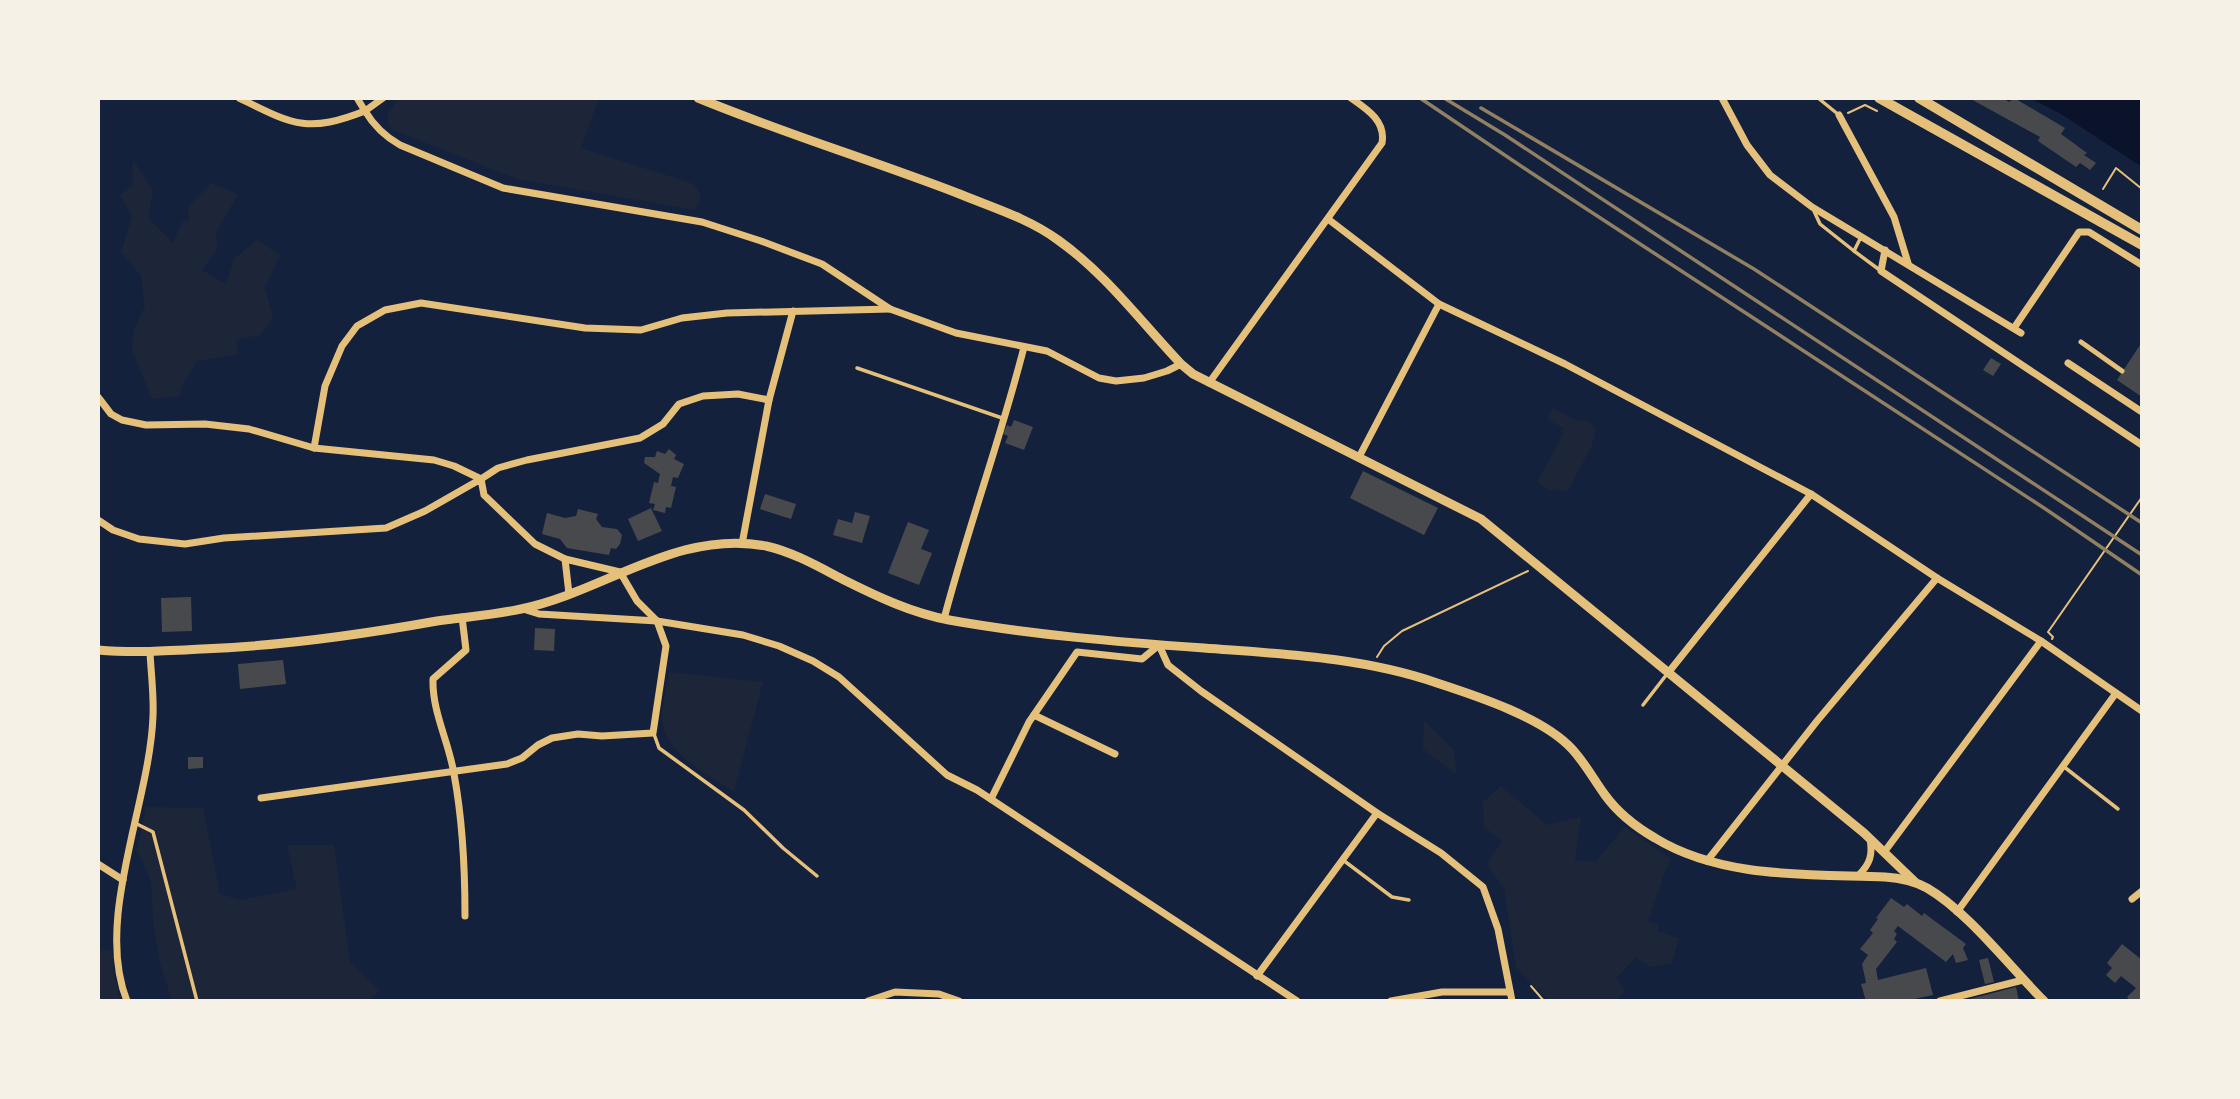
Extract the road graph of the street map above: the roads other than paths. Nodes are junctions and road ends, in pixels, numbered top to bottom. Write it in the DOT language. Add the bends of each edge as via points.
graph roads {
  1 [pos="239,98"];
  2 [pos="357,98"];
  3 [pos="383,98"];
  4 [pos="698,98"];
  5 [pos="1351,98"];
  6 [pos="1722,98"];
  7 [pos="1818,98"];
  8 [pos="1879,98"];
  9 [pos="1919,98"];
  10 [pos="365,111"];
  11 [pos="1839,115"];
  12 [pos="1812,207"];
  13 [pos="1328,219"];
  14 [pos="2142,230"];
  15 [pos="1861,237"];
  16 [pos="2142,245"];
  17 [pos="1885,250"];
  18 [pos="1854,251"];
  19 [pos="1908,263"];
  20 [pos="2142,265"];
  21 [pos="1881,271"];
  22 [pos="1439,304"];
  23 [pos="890,309"];
  24 [pos="793,312"];
  25 [pos="2081,342"];
  26 [pos="1024,347"];
  27 [pos="2068,363"];
  28 [pos="1181,364"];
  29 [pos="857,368"];
  30 [pos="2122,371"];
  31 [pos="1209,383"];
  32 [pos="98,397"];
  33 [pos="769,400"];
  34 [pos="2142,412"];
  35 [pos="1004,419"];
  36 [pos="2142,445"];
  37 [pos="314,448"];
  38 [pos="1359,457"];
  39 [pos="481,479"];
  40 [pos="1811,494"];
  41 [pos="98,520"];
  42 [pos="742,544"];
  43 [pos="565,559"];
  44 [pos="620,572"];
  45 [pos="1937,578"];
  46 [pos="569,594"];
  47 [pos="522,609"];
  48 [pos="462,617"];
  49 [pos="944,619"];
  50 [pos="657,621"];
  51 [pos="2041,641"];
  52 [pos="1159,645"];
  53 [pos="98,650"];
  54 [pos="150,652"];
  55 [pos="1668,673"];
  56 [pos="2116,693"];
  57 [pos="1643,705"];
  58 [pos="2142,711"];
  59 [pos="1034,715"];
  60 [pos="653,733"];
  61 [pos="1115,754"];
  62 [pos="1783,766"];
  63 [pos="2063,766"];
  64 [pos="454,772"];
  65 [pos="261,798"];
  66 [pos="991,799"];
  67 [pos="2118,809"];
  68 [pos="1377,813"];
  69 [pos="135,823"];
  70 [pos="1870,838"];
  71 [pos="1885,851"];
  72 [pos="1343,860"];
  73 [pos="1706,861"];
  74 [pos="98,864"];
  75 [pos="817,876"];
  76 [pos="1858,876"];
  77 [pos="123,880"];
  78 [pos="1916,883"];
  79 [pos="2142,891"];
  80 [pos="1409,900"];
  81 [pos="2132,900"];
  82 [pos="1957,912"];
  83 [pos="465,916"];
  84 [pos="1257,976"];
  85 [pos="2023,980"];
  86 [pos="1510,992"];
  87 [pos="127,1001"];
  88 [pos="197,1001"];
  89 [pos="868,1001"];
  90 [pos="959,1001"];
  91 [pos="1297,1001"];
  92 [pos="1391,1001"];
  93 [pos="1512,1001"];
  94 [pos="1940,1001"];
  95 [pos="2044,1001"];
  1 -- 10 [label="street" via="288,122 306,125 343,120"];
  2 -- 10 [label="street"];
  3 -- 10 [label="street"];
  4 -- 28 [label="street" via="920,179 1042,230 1094,271"];
  5 -- 13 [label="street" via="1377,119 1384,133 1375,155"];
  6 -- 12 [label="street" via="1747,145 1770,175"];
  7 -- 11 [label="lane"];
  8 -- 16 [label="main road"];
  9 -- 14 [label="main road"];
  10 -- 23 [label="street" via="374,125 400,145 503,188 702,222 822,264"];
  11 -- 19 [label="street" via="1894,217"];
  12 -- 15 [label="street"];
  12 -- 18 [label="lane" via="1821,224"];
  13 -- 22 [label="street"];
  13 -- 31 [label="street"];
  15 -- 17 [label="street"];
  15 -- 18 [label="lane"];
  17 -- 19 [label="street"];
  17 -- 21 [label="street"];
  18 -- 21 [label="lane"];
  19 -- 20 [label="street" via="2018,330 2082,231"];
  21 -- 36 [label="street"];
  22 -- 38 [label="street"];
  22 -- 40 [label="street" via="1565,364"];
  23 -- 24 [label="street"];
  23 -- 26 [label="street" via="956,333"];
  24 -- 33 [label="street"];
  24 -- 37 [label="street" via="682,318 641,330 585,328 421,303 385,310 357,326 342,346 325,386"];
  25 -- 30 [label="street"];
  26 -- 28 [label="street" via="1047,351 1099,378 1116,381 1144,378"];
  26 -- 35 [label="street"];
  27 -- 34 [label="street"];
  28 -- 31 [label="street"];
  29 -- 35 [label="lane"];
  31 -- 38 [label="street"];
  32 -- 37 [label="street" via="111,414 146,425 249,429"];
  33 -- 39 [label="street" via="738,394 703,396 679,404 663,424 640,438 527,460 498,468"];
  33 -- 42 [label="street"];
  35 -- 49 [label="street"];
  37 -- 39 [label="street" via="434,460"];
  38 -- 55 [label="street" via="1481,519"];
  39 -- 41 [label="street" via="386,528 186,544 139,540"];
  39 -- 43 [label="street" via="484,495 502,514 535,544"];
  40 -- 45 [label="street"];
  40 -- 55 [label="street"];
  42 -- 44 [label="street" via="704,545"];
  42 -- 49 [label="street" via="790,554 886,600"];
  43 -- 44 [label="street"];
  43 -- 46 [label="street"];
  44 -- 46 [label="street"];
  44 -- 50 [label="street" via="637,601"];
  45 -- 51 [label="street"];
  45 -- 62 [label="street"];
  46 -- 47 [label="street"];
  47 -- 48 [label="street"];
  47 -- 50 [label="street"];
  48 -- 54 [label="street" via="261,646"];
  48 -- 64 [label="street" via="466,650 433,679 432,696"];
  49 -- 52 [label="street"];
  50 -- 60 [label="street" via="666,646"];
  50 -- 66 [label="street" via="743,635 813,661 839,677 947,775"];
  51 -- 56 [label="street"];
  51 -- 71 [label="street"];
  52 -- 59 [label="street" via="1142,659 1077,653"];
  52 -- 68 [label="street" via="1168,665 1201,691"];
  52 -- 73 [label="street" via="1374,666 1475,696 1546,728 1574,751 1629,821 1657,840"];
  53 -- 54 [label="street"];
  54 -- 69 [label="street" via="153,716"];
  55 -- 57 [label="lane"];
  55 -- 62 [label="street"];
  56 -- 58 [label="street"];
  56 -- 63 [label="street"];
  59 -- 61 [label="street"];
  59 -- 66 [label="street"];
  60 -- 64 [label="street" via="552,738 507,764"];
  60 -- 75 [label="lane" via="659,748 744,810"];
  62 -- 70 [label="street"];
  62 -- 73 [label="street"];
  63 -- 67 [label="lane"];
  63 -- 82 [label="street"];
  64 -- 65 [label="street"];
  64 -- 83 [label="street" via="466,854"];
  66 -- 84 [label="street"];
  68 -- 72 [label="street"];
  68 -- 86 [label="street" via="1441,853 1483,887 1498,929"];
  69 -- 77 [label="street"];
  69 -- 88 [label="lane" via="153,832"];
  70 -- 71 [label="street"];
  70 -- 76 [label="street" via="1870,862"];
  71 -- 78 [label="street"];
  72 -- 80 [label="lane" via="1392,897"];
  72 -- 84 [label="street"];
  73 -- 76 [label="street"];
  74 -- 77 [label="street"];
  76 -- 78 [label="street"];
  77 -- 87 [label="street" via="116,953"];
  78 -- 82 [label="street"];
  79 -- 81 [label="street"];
  82 -- 85 [label="street"];
  84 -- 91 [label="street"];
  85 -- 94 [label="street"];
  85 -- 95 [label="street"];
  86 -- 92 [label="street" via="1442,992"];
  86 -- 93 [label="street"];
  89 -- 90 [label="street" via="895,992 939,994"];
}
